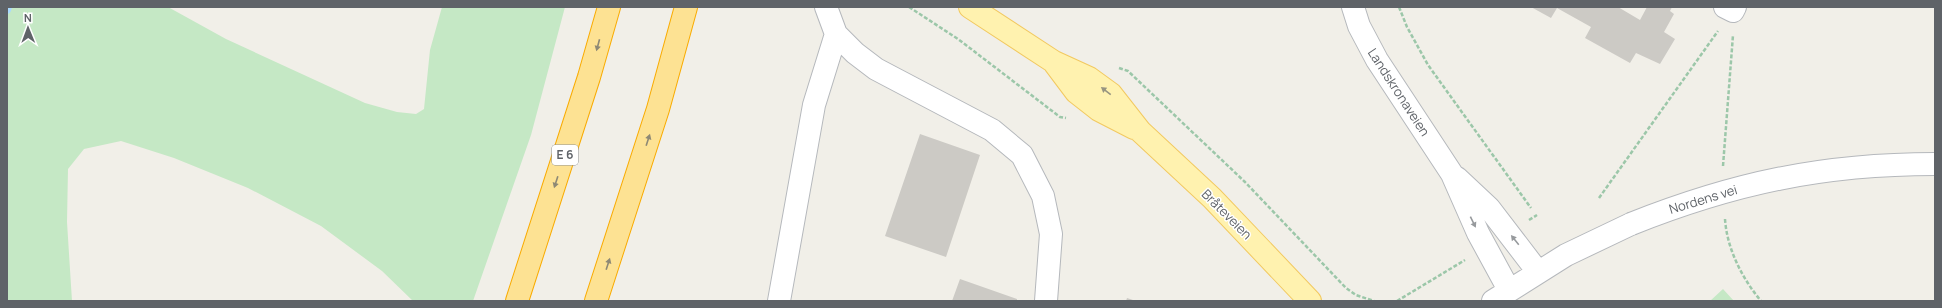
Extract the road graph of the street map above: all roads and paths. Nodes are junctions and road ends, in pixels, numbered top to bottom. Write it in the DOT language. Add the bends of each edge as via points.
graph roads {
  1 [pos="608,7"];
  2 [pos="686,7"];
  3 [pos="826,7"];
  4 [pos="909,7"];
  5 [pos="970,7"];
  6 [pos="1353,7"];
  7 [pos="1399,7"];
  8 [pos="1731,8"];
  9 [pos="836,34"];
  10 [pos="1114,70"];
  11 [pos="1073,118"];
  12 [pos="1935,164"];
  13 [pos="1723,171"];
  14 [pos="1452,174"];
  15 [pos="1599,198"];
  16 [pos="1531,208"];
  17 [pos="1724,214"];
  18 [pos="1469,257"];
  19 [pos="1538,272"];
  20 [pos="1501,295"];
  21 [pos="517,301"];
  22 [pos="596,301"];
  23 [pos="779,301"];
  24 [pos="1046,301"];
  25 [pos="1310,301"];
  26 [pos="1374,301"];
  27 [pos="1398,301"];
  28 [pos="1761,301"];
  1 -- 21 [label="highway, E 6, one-way" via="589,77"];
  22 -- 2 [label="highway, one-way" via="658,109"];
  3 -- 9 [label="street"];
  4 -- 11 [label="path" via="958,39 1060,117"];
  5 -- 25 [label="main road, Bråteveien" via="1054,62 1089,78 1111,94 1140,131 1212,198"];
  6 -- 14 [label="street, Landskronaveien" via="1359,26 1377,60"];
  7 -- 16 [label="path" via="1428,65"];
  8 -- 13 [label="path" via="1733,51"];
  8 -- 15 [label="path"];
  9 -- 23 [label="street" via="814,105"];
  9 -- 24 [label="street" via="855,53 876,68 992,130 1022,155 1043,196 1051,234"];
  10 -- 26 [label="path" via="1128,70 1279,216 1346,288 1356,295"];
  12 -- 19 [label="street, Nordens vei, bridge" via="1857,166 1782,177 1705,196 1631,224 1584,246"];
  19 -- 14 [label="street, Landskronaveien, one-way" via="1489,208"];
  14 -- 20 [label="street, Landskronaveien, one-way"];
  17 -- 28 [label="path" via="1731,249 1741,272"];
  18 -- 27 [label="path"];
  19 -- 20 [label="street, Nordens vei"];
}
